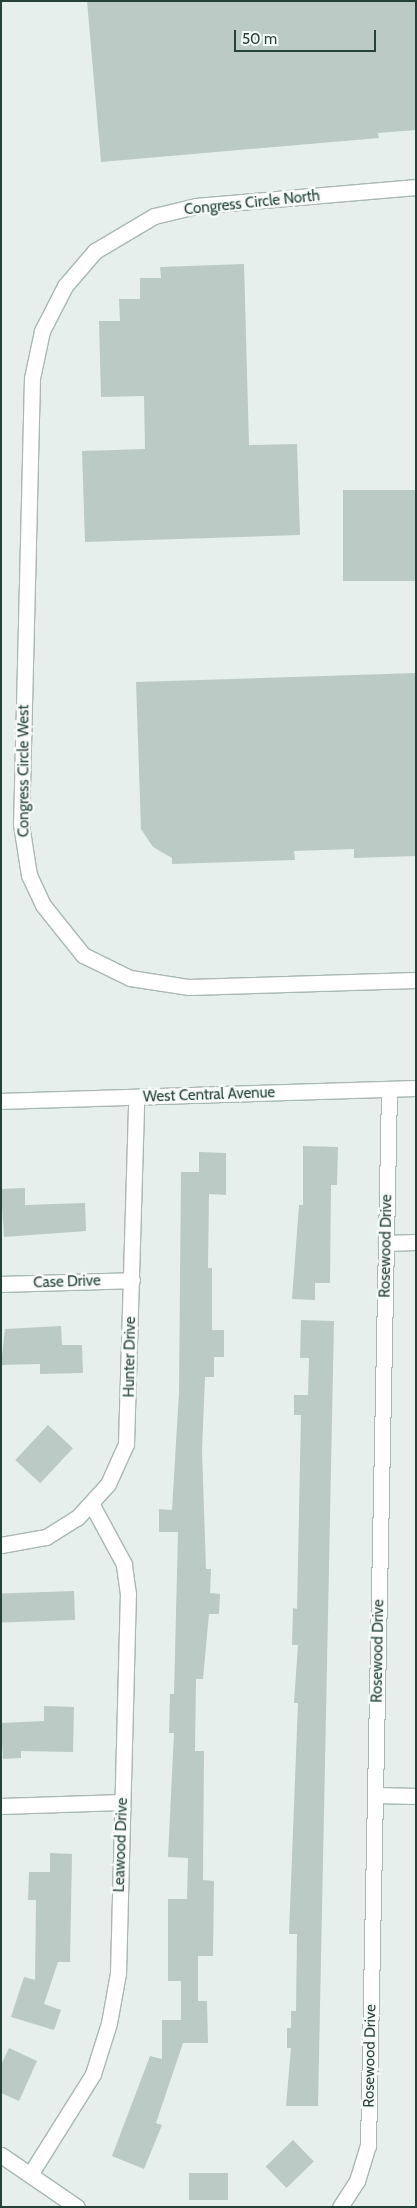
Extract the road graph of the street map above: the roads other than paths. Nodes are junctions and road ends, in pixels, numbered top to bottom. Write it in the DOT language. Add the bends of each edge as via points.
graph roads {
  1 [pos="416,188"];
  2 [pos="78,271"];
  3 [pos="416,980"];
  4 [pos="416,1088"];
  5 [pos="389,1089"];
  6 [pos="136,1097"];
  7 [pos="1,1101"];
  8 [pos="416,1242"];
  9 [pos="386,1243"];
  10 [pos="132,1280"];
  11 [pos="1,1284"];
  12 [pos="92,1505"];
  13 [pos="1,1545"];
  14 [pos="376,1796"];
  15 [pos="416,1796"];
  16 [pos="122,1802"];
  17 [pos="1,1806"];
  18 [pos="1,2155"];
  19 [pos="31,2173"];
  20 [pos="77,2207"];
  21 [pos="340,2207"];
  1 -- 2 [label="street, Congress Circle North" via="196,206 128,229 95,251"];
  2 -- 3 [label="street, Congress Circle West" via="42,330 32,378 21,824 29,874 43,905 83,956 130,978 166,987"];
  4 -- 5 [label="street, West Central Avenue"];
  5 -- 6 [label="street, West Central Avenue"];
  5 -- 9 [label="street, Rosewood Drive"];
  6 -- 7 [label="street, West Central Avenue"];
  6 -- 10 [label="street, Hunter Drive"];
  8 -- 9 [label="street"];
  9 -- 14 [label="street, Rosewood Drive"];
  10 -- 11 [label="street, Case Drive"];
  10 -- 12 [label="street, Hunter Drive" via="129,1431 115,1474"];
  12 -- 13 [label="street, Hunter Drive" via="46,1537"];
  12 -- 16 [label="street, Leawood Drive" via="124,1564 128,1594"];
  14 -- 15 [label="street"];
  14 -- 21 [label="street, Rosewood Drive" via="368,2146 357,2181"];
  16 -- 17 [label="street"];
  16 -- 19 [label="street, Leawood Drive" via="118,1973 109,2022 93,2074"];
  18 -- 19 [label="street"];
  19 -- 20 [label="street"];
}
